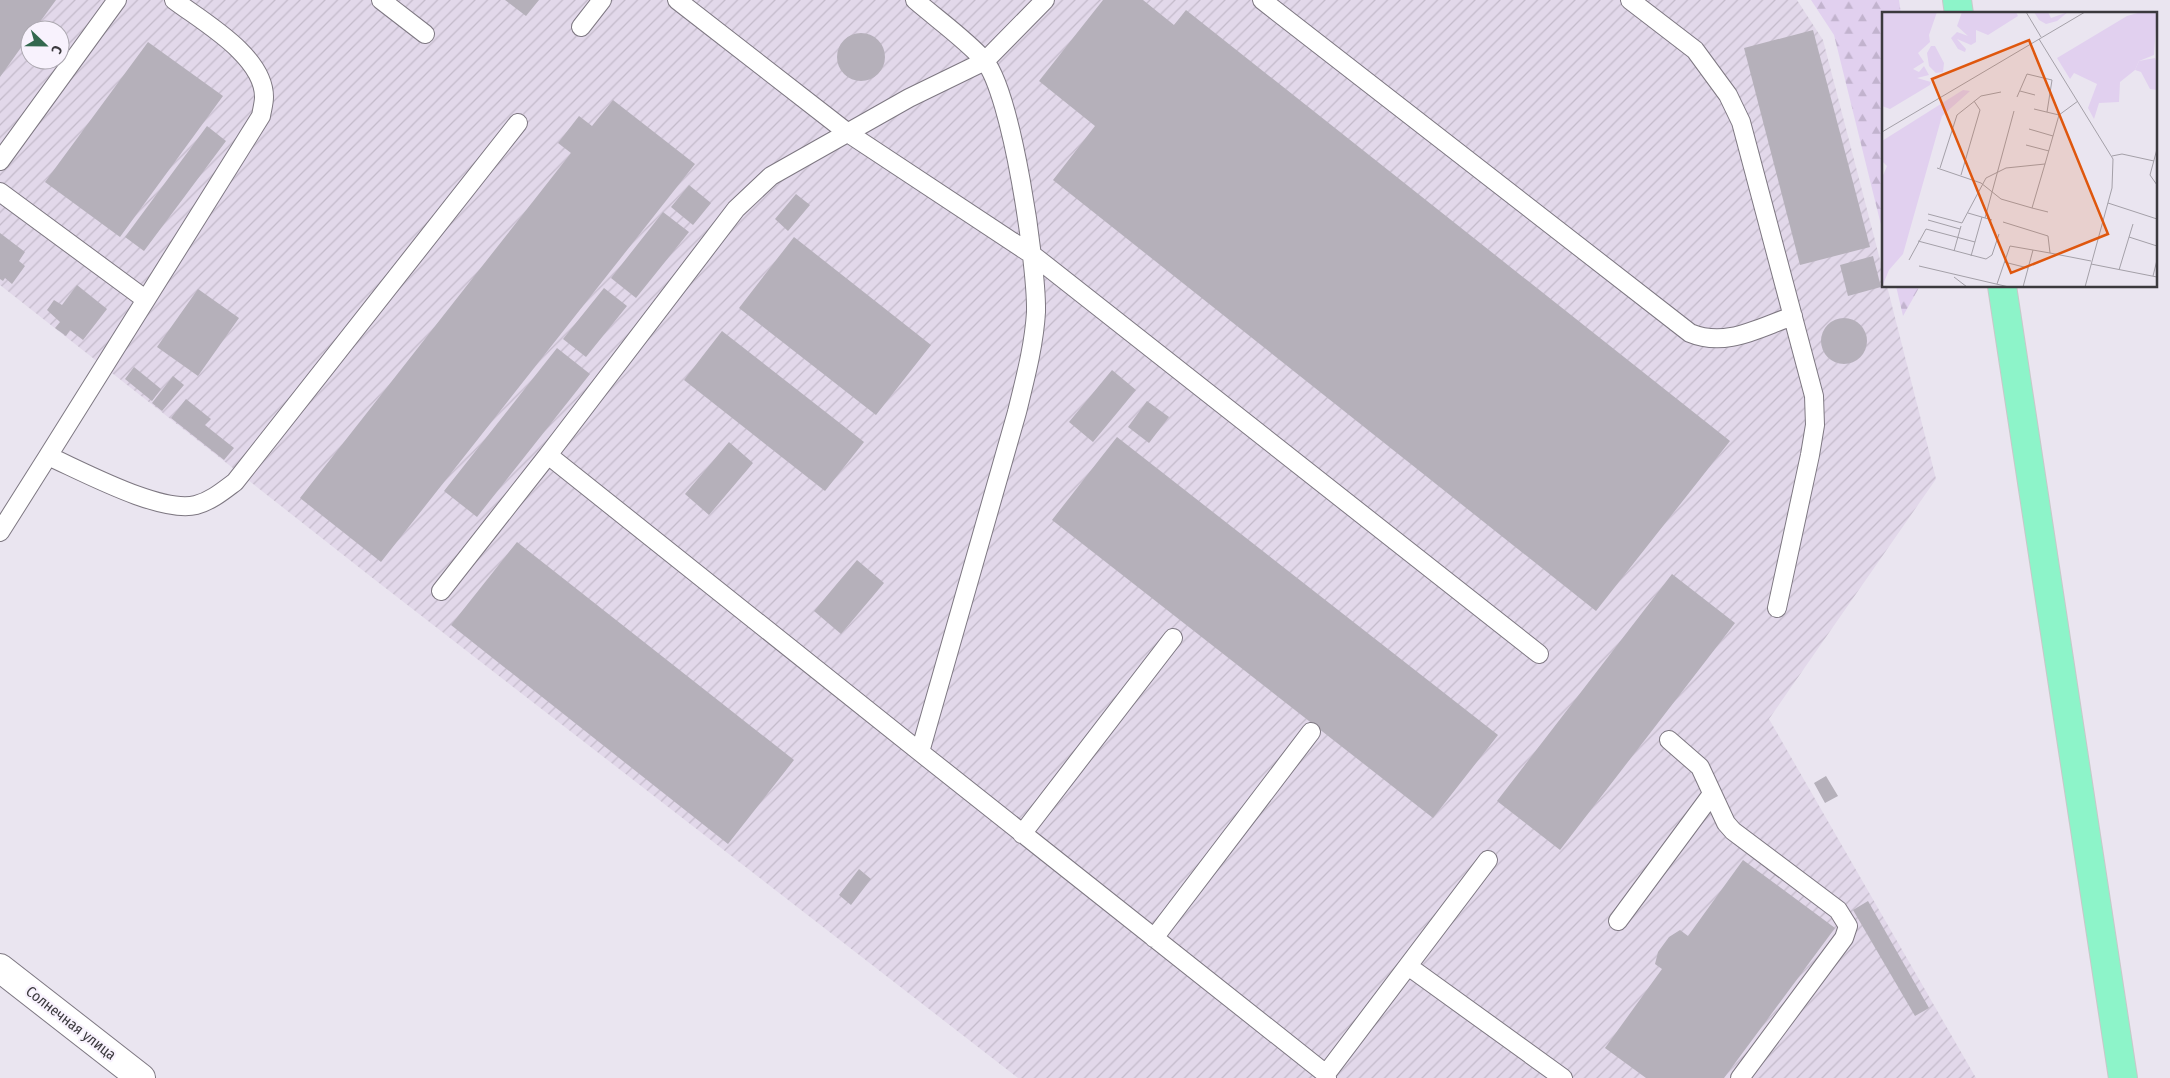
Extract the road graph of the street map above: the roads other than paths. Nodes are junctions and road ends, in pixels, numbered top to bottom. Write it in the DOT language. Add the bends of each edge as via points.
graph roads {
  1 [pos="117,0"];
  2 [pos="174,0"];
  3 [pos="381,0"];
  4 [pos="602,0"];
  5 [pos="677,0"];
  6 [pos="915,0"];
  7 [pos="1045,0"];
  8 [pos="1262,0"];
  9 [pos="1630,0"];
  10 [pos="581,27"];
  11 [pos="425,34"];
  12 [pos="984,61"];
  13 [pos="518,123"];
  14 [pos="848,133"];
  15 [pos="0,161"];
  16 [pos="0,192"];
  17 [pos="1034,256"];
  18 [pos="2002,288"];
  19 [pos="145,299"];
  20 [pos="1793,316"];
  21 [pos="548,455"];
  22 [pos="48,456"];
  23 [pos="0,532"];
  24 [pos="441,591"];
  25 [pos="1777,608"];
  26 [pos="1173,638"];
  27 [pos="1539,654"];
  28 [pos="1311,732"];
  29 [pos="1669,740"];
  30 [pos="920,752"];
  31 [pos="1712,794"];
  32 [pos="1022,834"];
  33 [pos="1488,860"];
  34 [pos="1618,921"];
  35 [pos="1154,938"];
  36 [pos="1408,966"];
  37 [pos="0,968"];
  38 [pos="1326,1076"];
  39 [pos="141,1078"];
  40 [pos="1563,1078"];
  41 [pos="1740,1078"];
  42 [pos="2123,1078"];
  1 -- 15 [label="lane"];
  2 -- 19 [label="lane" via="246,55 258,74 264,96 260,116"];
  3 -- 11 [label="lane"];
  4 -- 10 [label="lane"];
  5 -- 14 [label="lane"];
  6 -- 12 [label="lane"];
  7 -- 12 [label="lane"];
  8 -- 20 [label="lane" via="1690,333 1719,340"];
  9 -- 20 [label="lane" via="1695,50 1728,95 1741,122"];
  12 -- 14 [label="lane"];
  12 -- 17 [label="lane" via="1001,98"];
  13 -- 22 [label="lane" via="235,482 215,497 195,505 176,507 154,502"];
  14 -- 17 [label="lane"];
  14 -- 21 [label="lane" via="771,176 752,191"];
  16 -- 19 [label="lane"];
  17 -- 27 [label="lane"];
  17 -- 30 [label="lane" via="1036,312 1031,357"];
  18 -- 42 [label="main road"];
  19 -- 22 [label="lane"];
  20 -- 25 [label="lane" via="1814,396 1815,424"];
  21 -- 24 [label="lane"];
  21 -- 30 [label="lane"];
  22 -- 23 [label="lane"];
  26 -- 32 [label="lane"];
  28 -- 35 [label="lane"];
  29 -- 31 [label="lane" via="1700,767"];
  30 -- 32 [label="lane"];
  31 -- 34 [label="lane"];
  31 -- 41 [label="lane" via="1732,831 1838,910 1848,926 1844,938"];
  32 -- 35 [label="lane"];
  33 -- 36 [label="lane"];
  35 -- 38 [label="lane"];
  36 -- 38 [label="lane"];
  36 -- 40 [label="lane"];
  37 -- 39 [label="street, Солнечная улица"];
}
